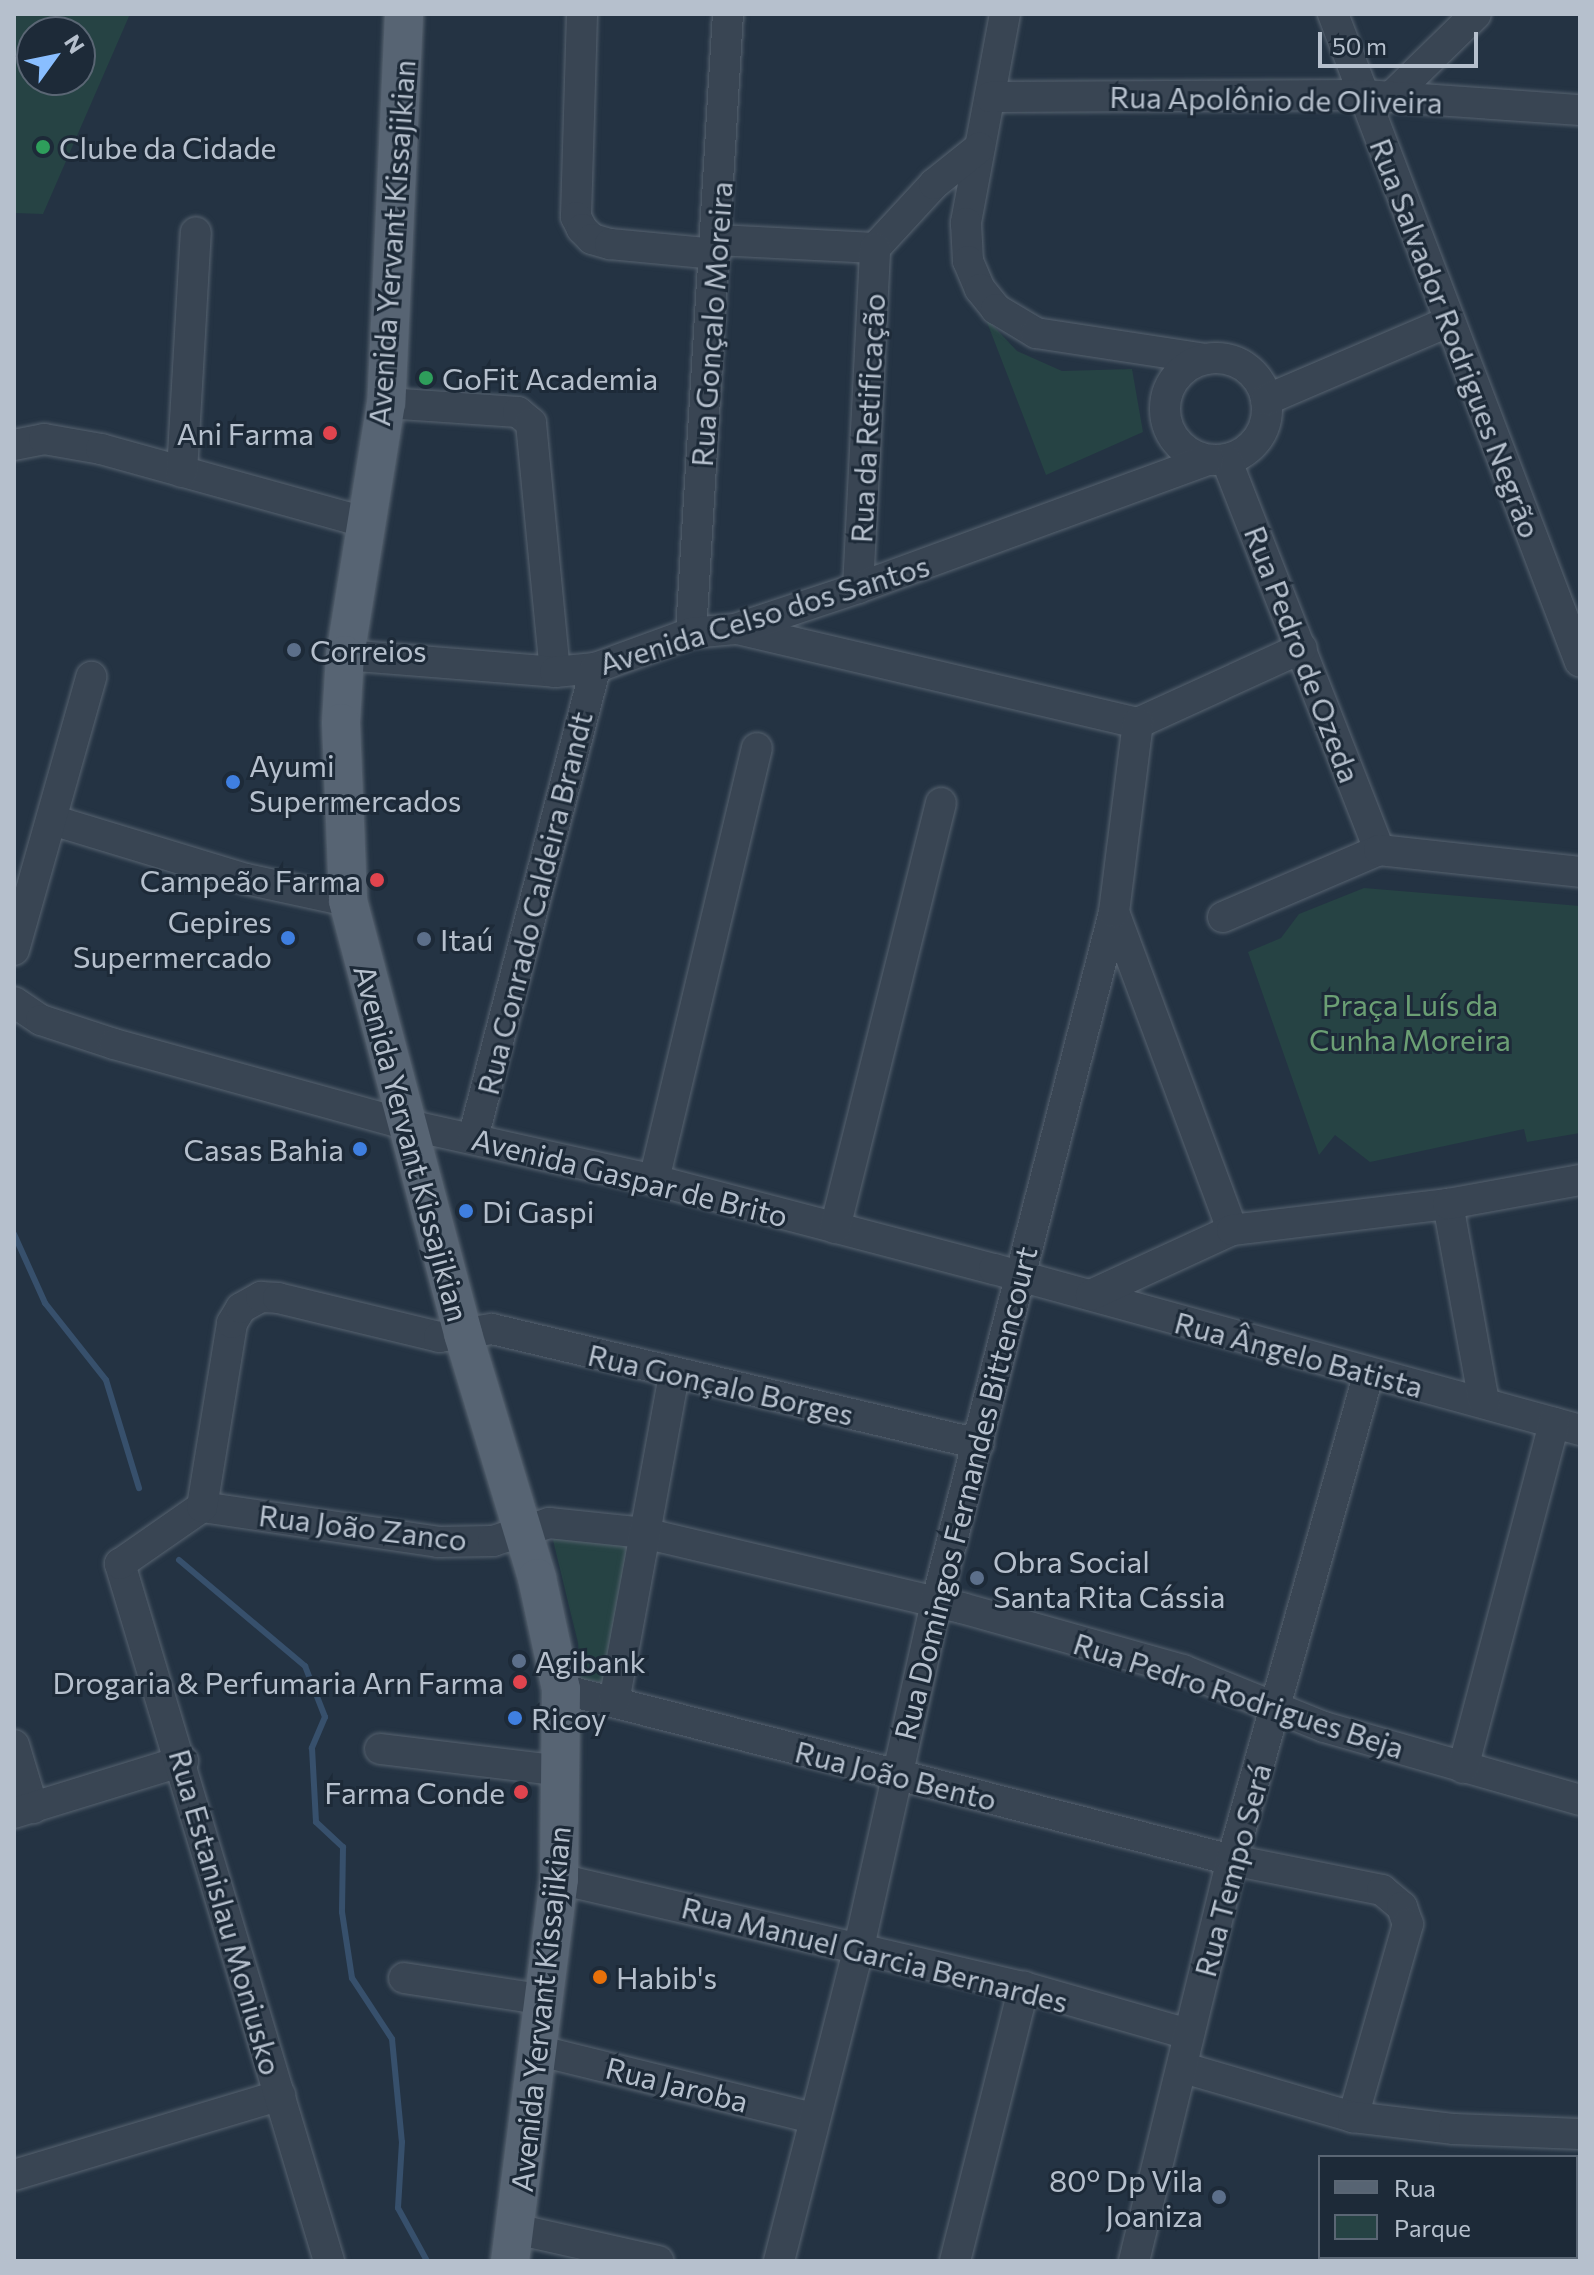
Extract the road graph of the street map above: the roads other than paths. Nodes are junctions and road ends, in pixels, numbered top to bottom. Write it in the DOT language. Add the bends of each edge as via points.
graph roads {
  1 [pos="404,14"];
  2 [pos="582,14"];
  3 [pos="728,14"];
  4 [pos="1005,14"];
  5 [pos="1333,14"];
  6 [pos="1476,14"];
  7 [pos="1378,96"];
  8 [pos="990,97"];
  9 [pos="1574,104"];
  10 [pos="979,148"];
  11 [pos="196,232"];
  12 [pos="716,247"];
  13 [pos="875,248"];
  14 [pos="1450,321"];
  15 [pos="1119,347"];
  16 [pos="1206,359"];
  17 [pos="1166,399"];
  18 [pos="1266,400"];
  19 [pos="386,403"];
  20 [pos="1170,430"];
  21 [pos="14,445"];
  22 [pos="1217,459"];
  23 [pos="182,472"];
  24 [pos="1125,492"];
  25 [pos="365,522"];
  26 [pos="858,588"];
  27 [pos="735,629"];
  28 [pos="691,633"];
  29 [pos="1302,648"];
  30 [pos="345,655"];
  31 [pos="1580,662"];
  32 [pos="595,668"];
  33 [pos="555,672"];
  34 [pos="91,677"];
  35 [pos="1138,723"];
  36 [pos="757,748"];
  37 [pos="941,803"];
  38 [pos="52,820"];
  39 [pos="1379,850"];
  40 [pos="1580,872"];
  41 [pos="348,901"];
  42 [pos="1114,912"];
  43 [pos="1223,917"];
  44 [pos="14,950"];
  45 [pos="14,1002"];
  46 [pos="408,1125"];
  47 [pos="473,1138"];
  48 [pos="654,1180"];
  49 [pos="1580,1180"];
  50 [pos="1448,1204"];
  51 [pos="835,1228"];
  52 [pos="1232,1230"];
  53 [pos="1019,1276"];
  54 [pos="1091,1295"];
  55 [pos="463,1334"];
  56 [pos="674,1375"];
  57 [pos="1368,1376"];
  58 [pos="1484,1403"];
  59 [pos="1567,1426"];
  60 [pos="979,1444"];
  61 [pos="202,1507"];
  62 [pos="523,1532"];
  63 [pos="644,1533"];
  64 [pos="936,1603"];
  65 [pos="561,1689"];
  66 [pos="614,1702"];
  67 [pos="1276,1706"];
  68 [pos="14,1745"];
  69 [pos="380,1749"];
  70 [pos="183,1761"];
  71 [pos="1463,1768"];
  72 [pos="563,1771"];
  73 [pos="896,1776"];
  74 [pos="1580,1800"];
  75 [pos="24,1810"];
  76 [pos="1232,1860"];
  77 [pos="559,1879"];
  78 [pos="859,1947"];
  79 [pos="404,1978"];
  80 [pos="1024,1987"];
  81 [pos="546,2000"];
  82 [pos="1188,2034"];
  83 [pos="540,2051"];
  84 [pos="1184,2068"];
  85 [pos="280,2095"];
  86 [pos="1353,2117"];
  87 [pos="813,2118"];
  88 [pos="1580,2134"];
  89 [pos="14,2175"];
  90 [pos="513,2245"];
  91 [pos="329,2261"];
  92 [pos="658,2261"];
  93 [pos="779,2261"];
  94 [pos="955,2261"];
  95 [pos="1134,2261"];
  1 -- 19 [label="main road, Avenida Yervant Kissajikian"];
  2 -- 12 [label="street" via="576,217 592,239 610,244"];
  3 -- 12 [label="street, Rua Gonçalo Moreira"];
  4 -- 8 [label="street"];
  5 -- 7 [label="street, Rua Salvador Rodrigues Negrão"];
  6 -- 7 [label="street"];
  7 -- 8 [label="street, Rua Apolônio de Oliveira"];
  7 -- 9 [label="street, Rua Apolônio de Oliveira"];
  7 -- 14 [label="street, Rua Salvador Rodrigues Negrão"];
  8 -- 10 [label="street"];
  10 -- 13 [label="street" via="934,184"];
  10 -- 15 [label="street" via="966,223 968,261 980,289 996,309 1036,333"];
  11 -- 23 [label="street"];
  12 -- 13 [label="street"];
  12 -- 28 [label="street, Rua Gonçalo Moreira"];
  13 -- 26 [label="street, Rua da Retificação"];
  14 -- 18 [label="street"];
  14 -- 31 [label="street, Rua Salvador Rodrigues Negrão"];
  15 -- 16 [label="street"];
  15 -- 17 [label="street" via="1146,367"];
  16 -- 17 [label="street" via="1182,370"];
  16 -- 18 [label="street" via="1244,367"];
  17 -- 20 [label="street"];
  18 -- 22 [label="street" via="1258,438"];
  19 -- 25 [label="main road, Avenida Yervant Kissajikian"];
  19 -- 33 [label="street" via="518,412 531,423"];
  20 -- 22 [label="street" via="1180,445"];
  20 -- 24 [label="street, Avenida Celso dos Santos" via="1154,461"];
  21 -- 23 [label="street" via="44,439"];
  22 -- 24 [label="street, Avenida Celso dos Santos"];
  22 -- 29 [label="street, Rua Pedro de Ozeda"];
  23 -- 25 [label="street"];
  24 -- 26 [label="street, Avenida Celso dos Santos"];
  25 -- 30 [label="main road, Avenida Yervant Kissajikian"];
  26 -- 27 [label="street, Avenida Celso dos Santos"];
  27 -- 28 [label="street, Avenida Celso dos Santos"];
  27 -- 35 [label="street"];
  28 -- 32 [label="street, Avenida Celso dos Santos"];
  29 -- 35 [label="street"];
  29 -- 39 [label="street, Rua Pedro de Ozeda"];
  30 -- 33 [label="street, Avenida Celso dos Santos"];
  30 -- 41 [label="main road, Avenida Yervant Kissajikian" via="341,723"];
  32 -- 33 [label="street, Avenida Celso dos Santos"];
  32 -- 47 [label="street, Rua Conrado Caldeira Brandt"];
  34 -- 38 [label="street"];
  35 -- 42 [label="street, Rua Domingos Fernandes Bittencourt"];
  36 -- 48 [label="street"];
  37 -- 51 [label="street"];
  38 -- 41 [label="street" via="246,879"];
  38 -- 44 [label="street"];
  39 -- 40 [label="street"];
  39 -- 43 [label="street"];
  41 -- 46 [label="main road, Avenida Yervant Kissajikian"];
  42 -- 52 [label="street"];
  42 -- 53 [label="street, Rua Domingos Fernandes Bittencourt"];
  45 -- 46 [label="street, Avenida Gaspar de Brito" via="41,1020 114,1044"];
  46 -- 47 [label="street, Avenida Gaspar de Brito"];
  46 -- 55 [label="main road, Avenida Yervant Kissajikian"];
  47 -- 48 [label="street, Avenida Gaspar de Brito"];
  48 -- 51 [label="street, Avenida Gaspar de Brito"];
  49 -- 50 [label="street"];
  50 -- 52 [label="street"];
  50 -- 58 [label="street"];
  51 -- 53 [label="street, Avenida Gaspar de Brito"];
  52 -- 54 [label="street"];
  53 -- 54 [label="street, Rua Ângelo Batista"];
  53 -- 60 [label="street, Rua Domingos Fernandes Bittencourt"];
  54 -- 57 [label="street, Rua Ângelo Batista"];
  55 -- 56 [label="street, Rua Gonçalo Borges" via="492,1329"];
  55 -- 61 [label="street, Rua Gonçalo Borges" via="439,1337 278,1298 249,1301 232,1323"];
  55 -- 62 [label="main road, Avenida Yervant Kissajikian"];
  56 -- 60 [label="street, Rua Gonçalo Borges"];
  56 -- 63 [label="street"];
  57 -- 58 [label="street, Rua Ângelo Batista"];
  57 -- 67 [label="street, Rua Tempo Será"];
  58 -- 59 [label="street, Rua Ângelo Batista"];
  59 -- 71 [label="street"];
  60 -- 64 [label="street, Rua Domingos Fernandes Bittencourt"];
  61 -- 62 [label="street, Rua João Zanco" via="438,1542 493,1541"];
  61 -- 70 [label="street, Rua Estanislau Moniusko" via="120,1564"];
  62 -- 63 [label="street, Rua Pedro Rodrigues Beja" via="549,1523"];
  62 -- 65 [label="main road, Avenida Yervant Kissajikian"];
  63 -- 64 [label="street, Rua Pedro Rodrigues Beja"];
  63 -- 66 [label="street"];
  64 -- 67 [label="street, Rua Pedro Rodrigues Beja" via="1183,1670"];
  64 -- 73 [label="street, Rua Domingos Fernandes Bittencourt"];
  65 -- 66 [label="street, Rua João Bento"];
  65 -- 72 [label="main road, Avenida Yervant Kissajikian"];
  66 -- 73 [label="street, Rua João Bento"];
  67 -- 71 [label="street, Rua Pedro Rodrigues Beja" via="1324,1727"];
  67 -- 76 [label="street, Rua Tempo Será"];
  68 -- 75 [label="street"];
  69 -- 72 [label="street"];
  70 -- 75 [label="street"];
  70 -- 85 [label="street, Rua Estanislau Moniusko"];
  71 -- 74 [label="street, Rua Pedro Rodrigues Beja"];
  72 -- 77 [label="main road, Avenida Yervant Kissajikian"];
  73 -- 76 [label="street, Rua João Bento"];
  73 -- 78 [label="street, Rua Domingos Fernandes Bittencourt"];
  76 -- 82 [label="street, Rua Tempo Será"];
  76 -- 86 [label="street, Rua João Bento" via="1354,1880 1382,1890 1406,1914 1405,1941"];
  77 -- 78 [label="street, Rua Manuel Garcia Bernardes"];
  77 -- 81 [label="main road, Avenida Yervant Kissajikian"];
  78 -- 80 [label="street, Rua Manuel Garcia Bernardes"];
  78 -- 87 [label="street, Rua Domingos Fernandes Bittencourt"];
  79 -- 81 [label="street"];
  80 -- 82 [label="street, Rua Manuel Garcia Bernardes"];
  80 -- 94 [label="street"];
  81 -- 83 [label="main road, Avenida Yervant Kissajikian"];
  82 -- 84 [label="street, Rua Tempo Será"];
  83 -- 87 [label="street, Rua Jaroba"];
  83 -- 90 [label="main road, Avenida Yervant Kissajikian"];
  84 -- 86 [label="street"];
  84 -- 95 [label="street, Rua Tempo Será"];
  85 -- 89 [label="street"];
  85 -- 91 [label="street, Rua Estanislau Moniusko"];
  86 -- 88 [label="street" via="1454,2129"];
  87 -- 93 [label="street, Rua Domingos Fernandes Bittencourt"];
  90 -- 92 [label="street"];
}
